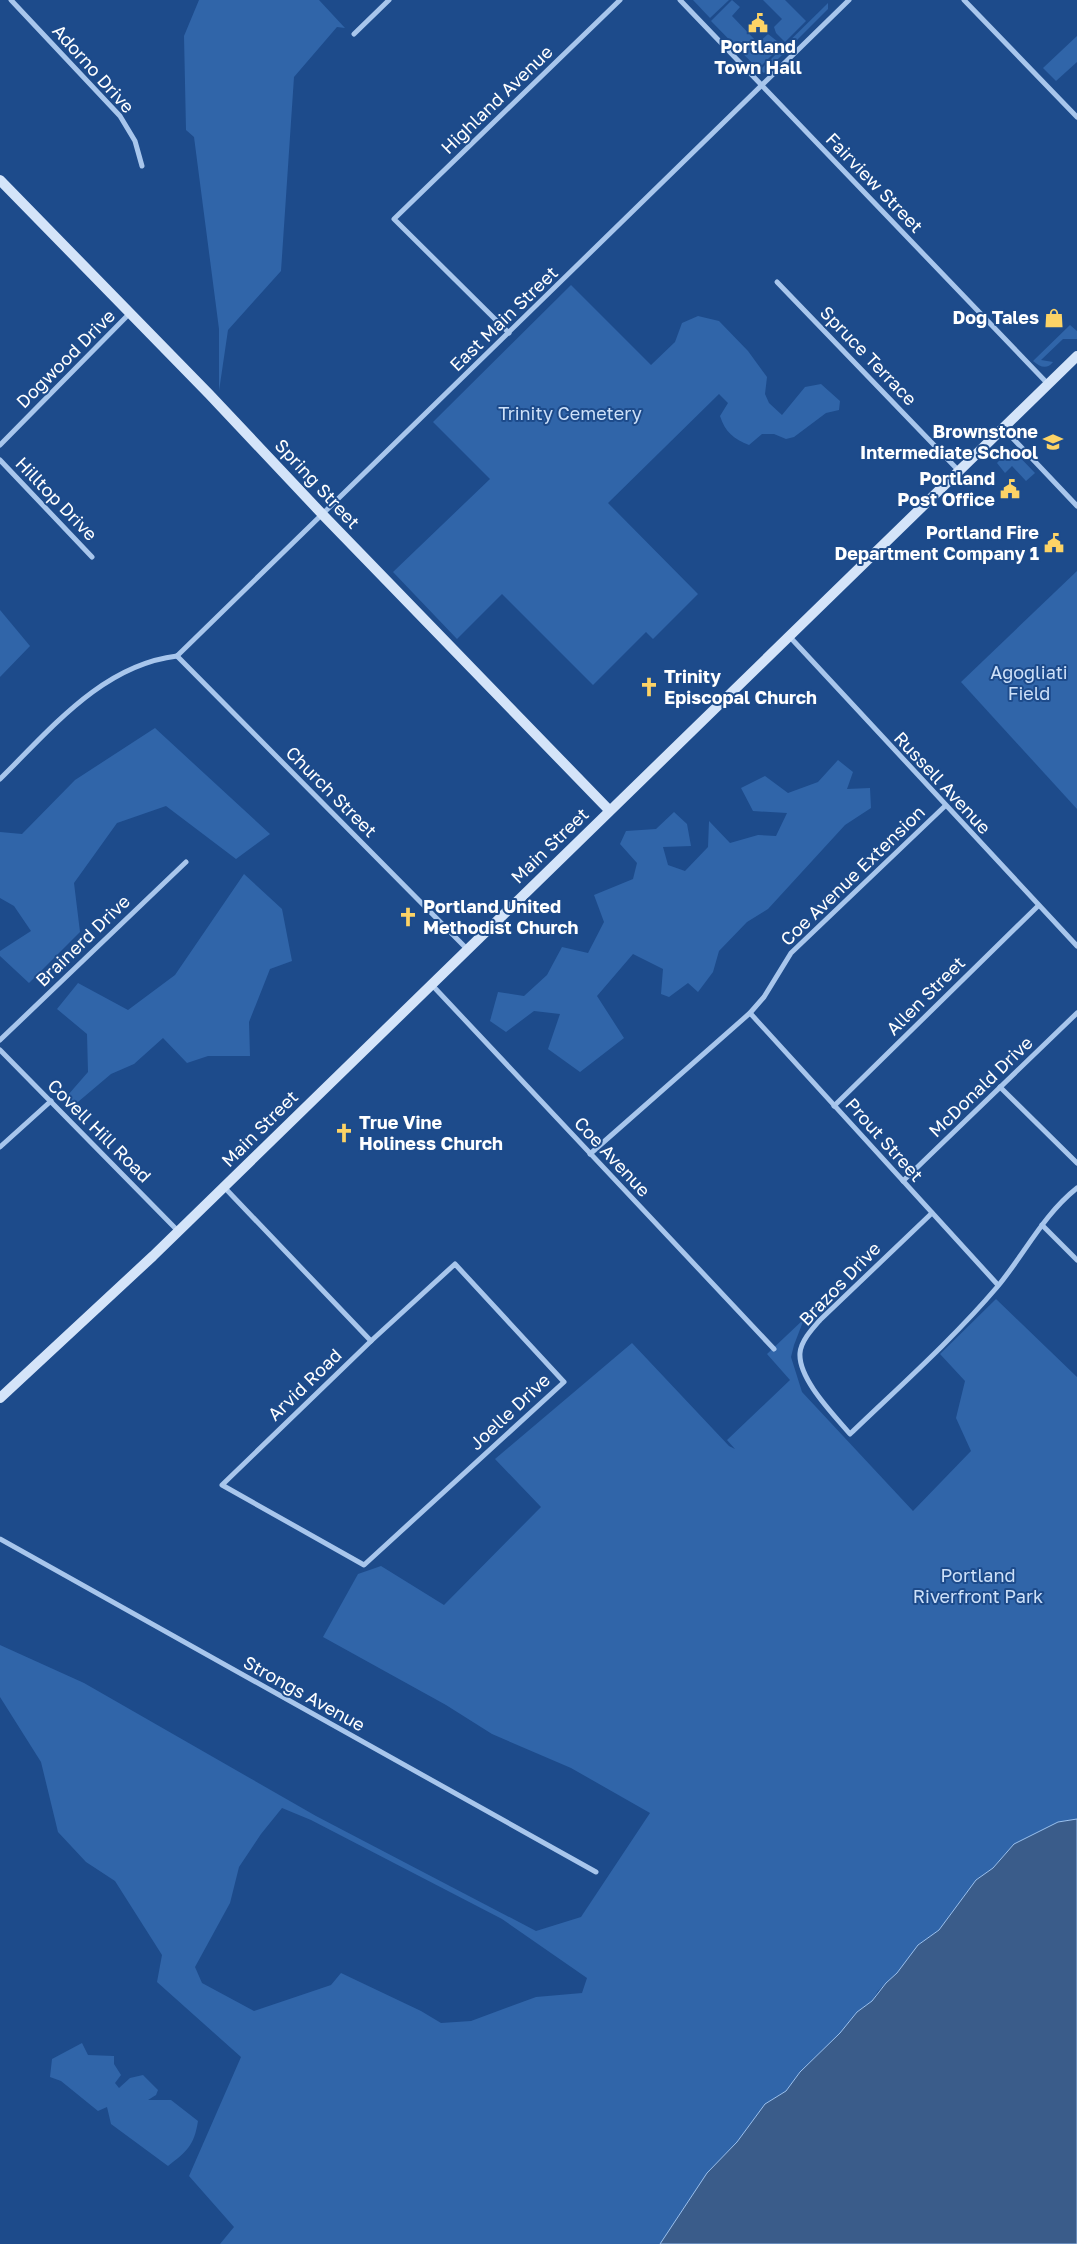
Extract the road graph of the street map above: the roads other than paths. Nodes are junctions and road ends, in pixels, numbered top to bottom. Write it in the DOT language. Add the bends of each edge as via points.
graph roads {
  1 [pos="11,0"];
  2 [pos="390,0"];
  3 [pos="620,0"];
  4 [pos="680,0"];
  5 [pos="849,0"];
  6 [pos="964,0"];
  7 [pos="354,34"];
  8 [pos="761,85"];
  9 [pos="1077,117"];
  10 [pos="142,166"];
  11 [pos="0,180"];
  12 [pos="777,282"];
  13 [pos="130,313"];
  14 [pos="509,333"];
  15 [pos="1077,356"];
  16 [pos="1049,384"];
  17 [pos="1003,428"];
  18 [pos="0,445"];
  19 [pos="0,460"];
  20 [pos="959,471"];
  21 [pos="1077,506"];
  22 [pos="323,515"];
  23 [pos="92,557"];
  24 [pos="789,636"];
  25 [pos="177,656"];
  26 [pos="0,779"];
  27 [pos="945,806"];
  28 [pos="609,810"];
  29 [pos="186,862"];
  30 [pos="1038,906"];
  31 [pos="1077,946"];
  32 [pos="467,949"];
  33 [pos="430,984"];
  34 [pos="1077,1013"];
  35 [pos="750,1014"];
  36 [pos="0,1040"];
  37 [pos="0,1050"];
  38 [pos="1000,1087"];
  39 [pos="51,1101"];
  40 [pos="834,1106"];
  41 [pos="0,1147"];
  42 [pos="590,1154"];
  43 [pos="1077,1163"];
  44 [pos="903,1181"];
  45 [pos="224,1187"];
  46 [pos="1077,1188"];
  47 [pos="932,1212"];
  48 [pos="1042,1225"];
  49 [pos="179,1231"];
  50 [pos="1077,1260"];
  51 [pos="998,1285"];
  52 [pos="371,1341"];
  53 [pos="774,1349"];
  54 [pos="0,1398"];
  55 [pos="0,1539"];
  56 [pos="364,1565"];
  57 [pos="596,1872"];
  1 -- 10 [label="street, Adorno Drive" via="120,116 135,141"];
  2 -- 7 [label="street"];
  3 -- 14 [label="street, Highland Avenue" via="394,220"];
  4 -- 8 [label="street, Fairview Street"];
  5 -- 8 [label="street, East Main Street"];
  6 -- 9 [label="street"];
  8 -- 14 [label="street, East Main Street"];
  8 -- 16 [label="street, Fairview Street"];
  11 -- 13 [label="main road, Spring Street"];
  12 -- 20 [label="street, Spruce Terrace"];
  13 -- 18 [label="street, Dogwood Drive"];
  13 -- 22 [label="main road, Spring Street"];
  14 -- 22 [label="street, East Main Street"];
  15 -- 16 [label="main road, Main Street"];
  16 -- 17 [label="main road, Main Street"];
  17 -- 20 [label="main road, Main Street"];
  17 -- 21 [label="street"];
  19 -- 23 [label="street, Hilltop Drive"];
  20 -- 24 [label="main road, Main Street"];
  22 -- 25 [label="street, East Main Street"];
  22 -- 28 [label="main road, Spring Street"];
  24 -- 27 [label="street, Russell Avenue"];
  24 -- 28 [label="main road, Main Street"];
  25 -- 26 [label="street" via="156,658 89,693"];
  25 -- 32 [label="street, Church Street"];
  27 -- 30 [label="street, Russell Avenue"];
  27 -- 35 [label="street, Coe Avenue Extension" via="791,953"];
  28 -- 32 [label="main road, Main Street"];
  29 -- 36 [label="street, Brainerd Drive"];
  30 -- 31 [label="street, Russell Avenue"];
  30 -- 40 [label="street, Allen Street"];
  32 -- 33 [label="main road, Main Street"];
  33 -- 42 [label="street, Coe Avenue"];
  33 -- 45 [label="main road, Main Street"];
  34 -- 38 [label="street, McDonald Drive"];
  35 -- 40 [label="street, Prout Street"];
  35 -- 42 [label="street, Coe Avenue Extension"];
  37 -- 39 [label="street, Covell Hill Road"];
  38 -- 43 [label="street"];
  38 -- 44 [label="street, McDonald Drive"];
  39 -- 41 [label="street"];
  39 -- 49 [label="street, Covell Hill Road"];
  40 -- 44 [label="street, Prout Street"];
  42 -- 53 [label="street, Coe Avenue"];
  44 -- 47 [label="street, Prout Street"];
  45 -- 49 [label="main road, Main Street"];
  45 -- 52 [label="street"];
  46 -- 48 [label="street"];
  47 -- 51 [label="street, Prout Street"];
  47 -- 51 [label="street, Brazos Drive" via="820,1320 807,1336 800,1353 813,1389 850,1434 961,1327"];
  48 -- 50 [label="street"];
  48 -- 51 [label="street"];
  49 -- 54 [label="main road, Main Street"];
  52 -- 56 [label="street, Arvid Road" via="222,1485"];
  52 -- 56 [label="street, Joelle Drive" via="455,1264 564,1382"];
  55 -- 57 [label="street, Strongs Avenue"];
}
